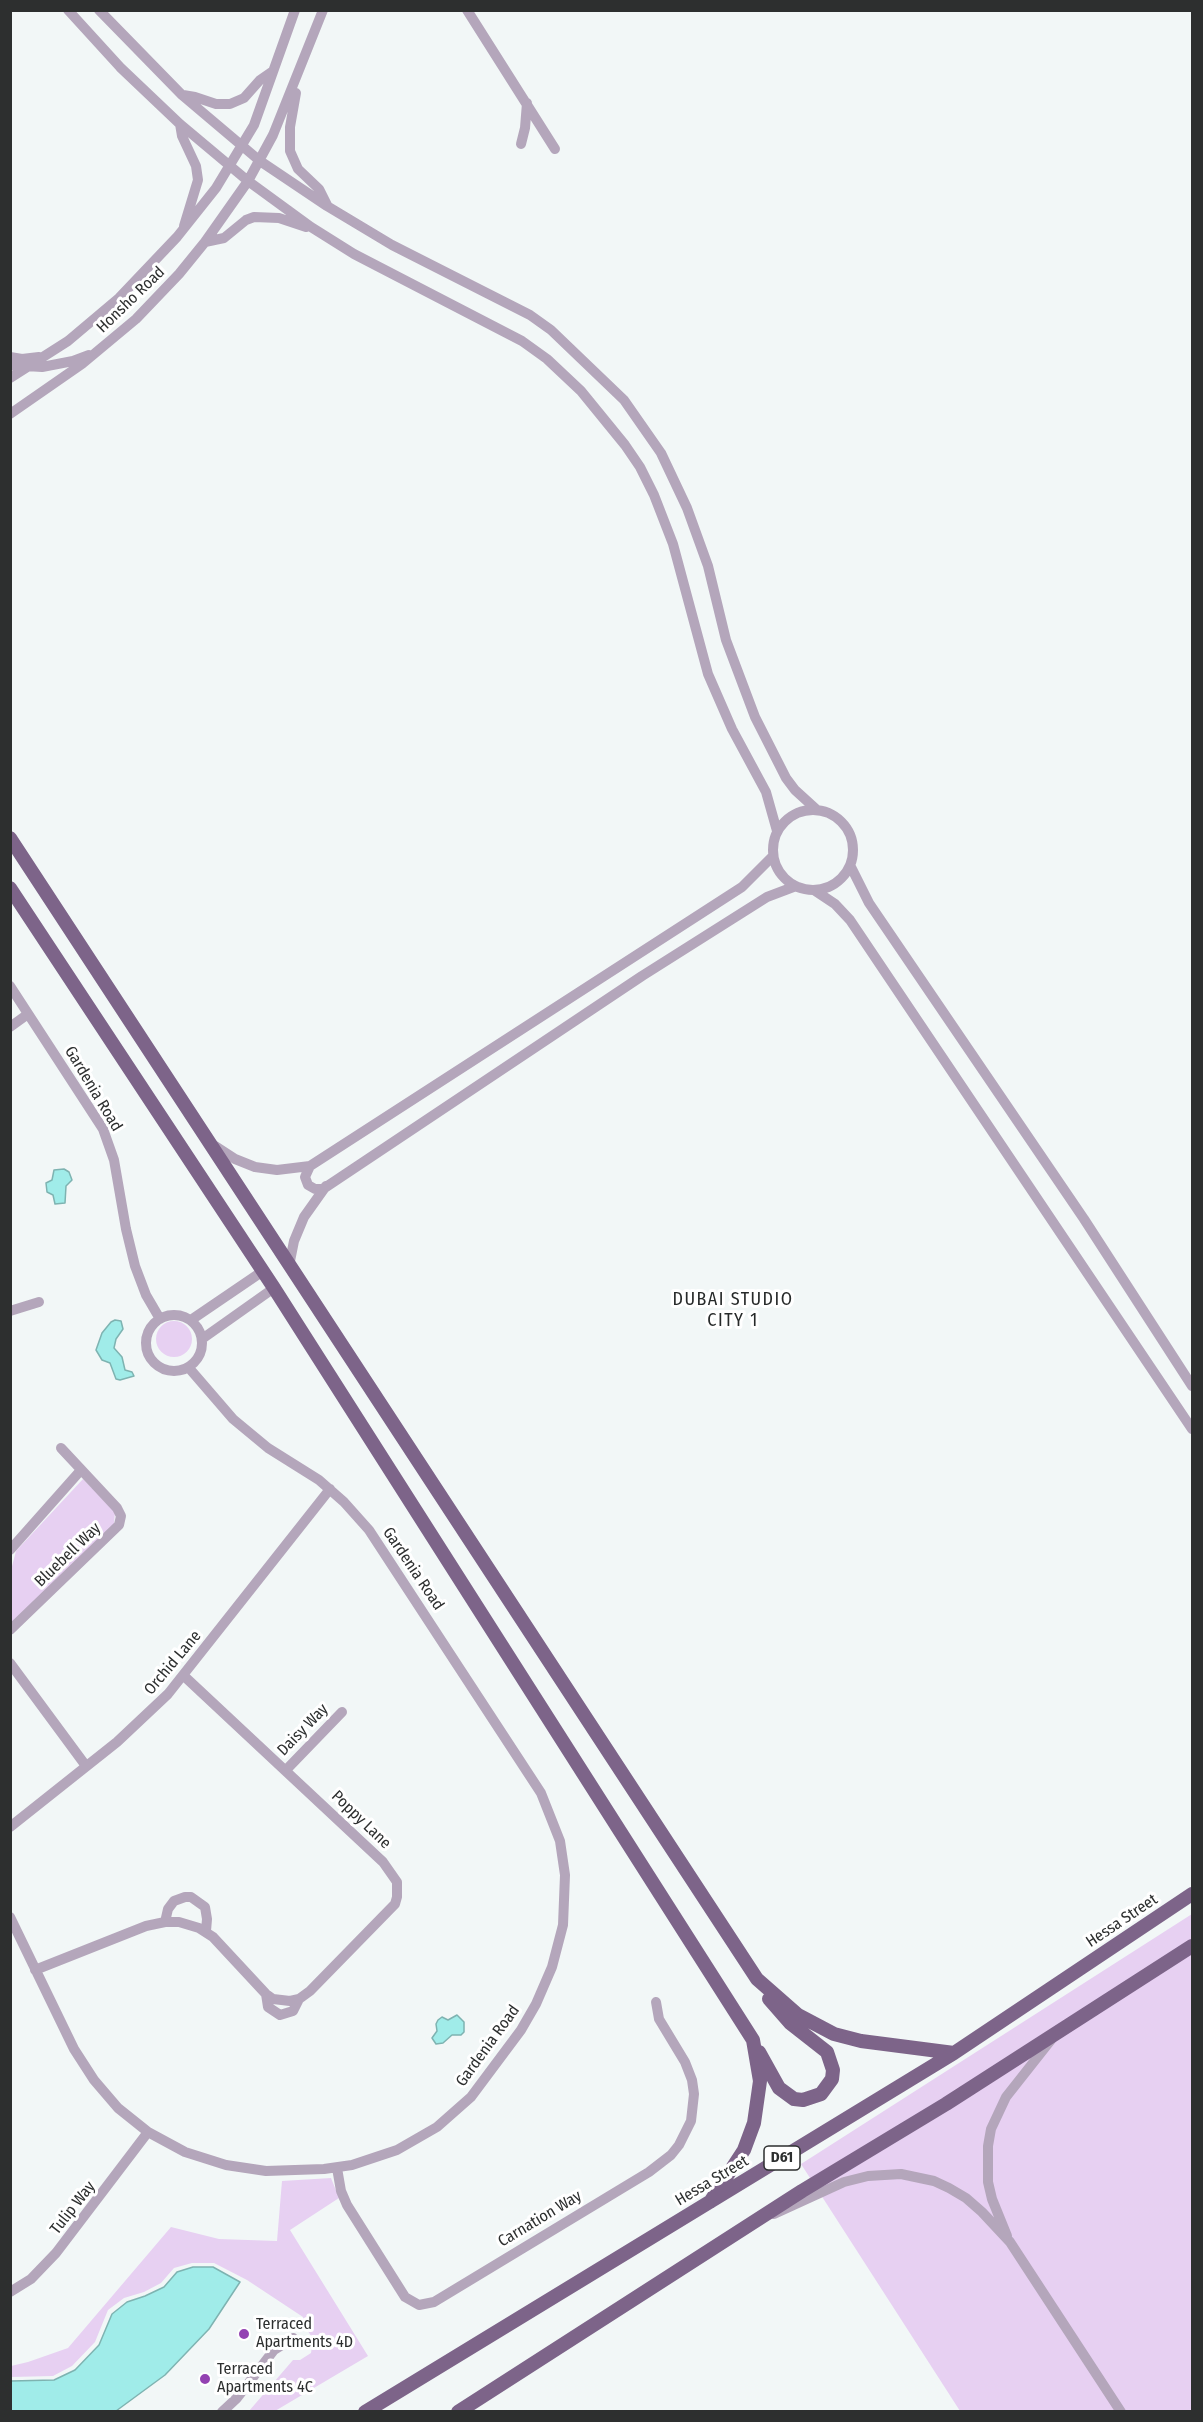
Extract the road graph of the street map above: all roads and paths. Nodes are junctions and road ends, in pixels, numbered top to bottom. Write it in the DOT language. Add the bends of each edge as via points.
graph roads {
  1 [pos="68,10"];
  2 [pos="99,10"];
  3 [pos="295,10"];
  4 [pos="323,10"];
  5 [pos="467,10"];
  6 [pos="273,71"];
  7 [pos="297,77"];
  8 [pos="182,95"];
  9 [pos="527,103"];
  10 [pos="180,124"];
  11 [pos="521,144"];
  12 [pos="243,147"];
  13 [pos="555,149"];
  14 [pos="260,160"];
  15 [pos="230,168"];
  16 [pos="248,181"];
  17 [pos="327,206"];
  18 [pos="311,227"];
  19 [pos="184,228"];
  20 [pos="205,242"];
  21 [pos="102,348"];
  22 [pos="42,356"];
  23 [pos="10,357"];
  24 [pos="10,365"];
  25 [pos="26,368"];
  26 [pos="10,378"];
  27 [pos="10,414"];
  28 [pos="817,810"];
  29 [pos="777,831"];
  30 [pos="10,838"];
  31 [pos="773,856"];
  32 [pos="850,865"];
  33 [pos="796,886"];
  34 [pos="10,888"];
  35 [pos="814,890"];
  36 [pos="10,987"];
  37 [pos="28,1014"];
  38 [pos="10,1027"];
  39 [pos="208,1139"];
  40 [pos="310,1166"];
  41 [pos="326,1186"];
  42 [pos="289,1266"];
  43 [pos="263,1271"];
  44 [pos="274,1288"];
  45 [pos="39,1302"];
  46 [pos="10,1311"];
  47 [pos="160,1319"];
  48 [pos="191,1320"];
  49 [pos="202,1339"];
  50 [pos="189,1368"];
  51 [pos="1192,1386"];
  52 [pos="1192,1429"];
  53 [pos="61,1448"];
  54 [pos="81,1470"];
  55 [pos="330,1490"];
  56 [pos="10,1550"];
  57 [pos="10,1630"];
  58 [pos="10,1663"];
  59 [pos="184,1676"];
  60 [pos="342,1712"];
  61 [pos="86,1766"];
  62 [pos="286,1770"];
  63 [pos="10,1827"];
  64 [pos="1192,1894"];
  65 [pos="11,1918"];
  66 [pos="165,1922"];
  67 [pos="206,1931"];
  68 [pos="1192,1946"];
  69 [pos="35,1970"];
  70 [pos="757,1979"];
  71 [pos="656,2002"];
  72 [pos="1056,2034"];
  73 [pos="753,2040"];
  74 [pos="954,2053"];
  75 [pos="148,2132"];
  76 [pos="337,2168"];
  77 [pos="710,2202"];
  78 [pos="762,2217"];
  79 [pos="1010,2242"];
  80 [pos="10,2292"];
  81 [pos="293,2338"];
  82 [pos="222,2412"];
  83 [pos="365,2412"];
  84 [pos="458,2412"];
  85 [pos="1121,2412"];
  1 -- 10 [label="street"];
  2 -- 8 [label="street"];
  3 -- 6 [label="street, Honsho Road"];
  4 -- 7 [label="street"];
  5 -- 9 [label="street"];
  6 -- 8 [label="street" via="244,98 230,104"];
  6 -- 12 [label="street, Honsho Road" via="261,110"];
  7 -- 14 [label="street, Honsho Road"];
  7 -- 17 [label="street" via="290,151 298,169 319,189"];
  8 -- 12 [label="street"];
  9 -- 11 [label="street"];
  9 -- 13 [label="street"];
  10 -- 15 [label="street"];
  10 -- 19 [label="street" via="198,180"];
  12 -- 14 [label="street"];
  12 -- 15 [label="street, Honsho Road"];
  14 -- 16 [label="street, Honsho Road"];
  14 -- 17 [label="street"];
  15 -- 16 [label="street"];
  15 -- 19 [label="street, Honsho Road"];
  16 -- 18 [label="street"];
  16 -- 20 [label="street, Honsho Road"];
  17 -- 28 [label="street" via="399,249 530,315 601,376 631,409 661,453 687,508 708,566 726,640 755,717 786,778"];
  18 -- 20 [label="street" via="279,218 254,217 224,238"];
  18 -- 29 [label="street" via="380,268 522,341 581,391 613,429 640,467 664,519 708,674 766,792"];
  19 -- 22 [label="street, Honsho Road" via="119,298 75,335"];
  20 -- 21 [label="street, Honsho Road" via="156,299"];
  21 -- 25 [label="street" via="65,363"];
  21 -- 27 [label="street, Honsho Road"];
  22 -- 23 [label="street"];
  22 -- 25 [label="street, Honsho Road"];
  24 -- 25 [label="street"];
  25 -- 26 [label="street, Honsho Road"];
  28 -- 29 [label="street" via="796,814"];
  28 -- 32 [label="street" via="834,816 847,829 852,840"];
  29 -- 31 [label="street"];
  30 -- 39 [label="main road"];
  31 -- 33 [label="street" via="781,874"];
  31 -- 40 [label="street" via="742,887"];
  32 -- 35 [label="street" via="842,878"];
  32 -- 51 [label="street" via="869,903"];
  33 -- 35 [label="street"];
  33 -- 41 [label="street" via="767,897 642,976"];
  34 -- 43 [label="main road"];
  35 -- 52 [label="street" via="850,920"];
  36 -- 37 [label="street, Gardenia Road"];
  37 -- 38 [label="street"];
  37 -- 47 [label="street, Gardenia Road" via="103,1129 114,1160 135,1266"];
  39 -- 40 [label="street" via="225,1154 255,1167 277,1170"];
  39 -- 42 [label="main road"];
  40 -- 41 [label="street" via="305,1177 308,1185 315,1189"];
  41 -- 42 [label="street" via="304,1217"];
  42 -- 70 [label="main road"];
  43 -- 44 [label="main road"];
  43 -- 48 [label="street"];
  44 -- 49 [label="street"];
  44 -- 73 [label="main road"];
  45 -- 46 [label="street"];
  47 -- 48 [label="street" via="170,1315"];
  47 -- 50 [label="street" via="147,1334 148,1353 160,1368"];
  48 -- 49 [label="street"];
  49 -- 50 [label="street" via="202,1350"];
  50 -- 55 [label="street, Gardenia Road" via="233,1419"];
  53 -- 54 [label="street, Bluebell Way"];
  54 -- 56 [label="street"];
  54 -- 57 [label="street, Bluebell Way" via="117,1508 121,1516 119,1525"];
  55 -- 59 [label="street, Orchid Lane"];
  55 -- 76 [label="street, Gardenia Road" via="381,1544 540,1793 560,1841 566,1892 558,1948 536,2004 522,2030 471,2097 411,2143"];
  58 -- 61 [label="street"];
  59 -- 61 [label="street, Orchid Lane" via="135,1727"];
  59 -- 62 [label="street, Poppy Lane"];
  60 -- 62 [label="street, Daisy Way"];
  61 -- 63 [label="street, Orchid Lane"];
  62 -- 67 [label="street, Poppy Lane" via="383,1862 398,1889 395,1904 299,1999 293,2011 280,2015 268,2007 266,1994"];
  64 -- 74 [label="main road, Hessa Street / D61"];
  65 -- 69 [label="street, Gardenia Road"];
  66 -- 67 [label="street, Poppy Lane" via="186,1923"];
  66 -- 67 [label="street" via="174,1901 191,1897 205,1907"];
  66 -- 69 [label="street, Poppy Lane"];
  68 -- 72 [label="main road, D61"];
  69 -- 75 [label="street, Gardenia Road" via="83,2065 118,2108"];
  70 -- 73 [label="main road" via="780,2013 827,2052 833,2070 828,2088 803,2100 786,2094"];
  70 -- 74 [label="main road" via="798,2014 834,2034"];
  71 -- 76 [label="street, Carnation Way" via="659,2019 692,2080 691,2121 679,2145 650,2172 434,2302 418,2306 405,2297 347,2205"];
  72 -- 78 [label="main road, D61"];
  72 -- 79 [label="street" via="1006,2097 991,2129 988,2182"];
  73 -- 77 [label="main road" via="760,2081 754,2124 744,2150"];
  74 -- 77 [label="main road, Hessa Street / D61"];
  75 -- 76 [label="street, Gardenia Road" via="185,2152 250,2170"];
  75 -- 80 [label="street, Tulip Way" via="56,2253 31,2279"];
  77 -- 83 [label="main road, Hessa Street / D61"];
  78 -- 79 [label="street" via="844,2182 901,2174 934,2181 966,2198"];
  78 -- 84 [label="main road, D61"];
  79 -- 85 [label="street"];
  81 -- 82 [label="street" via="274,2350"];
}
